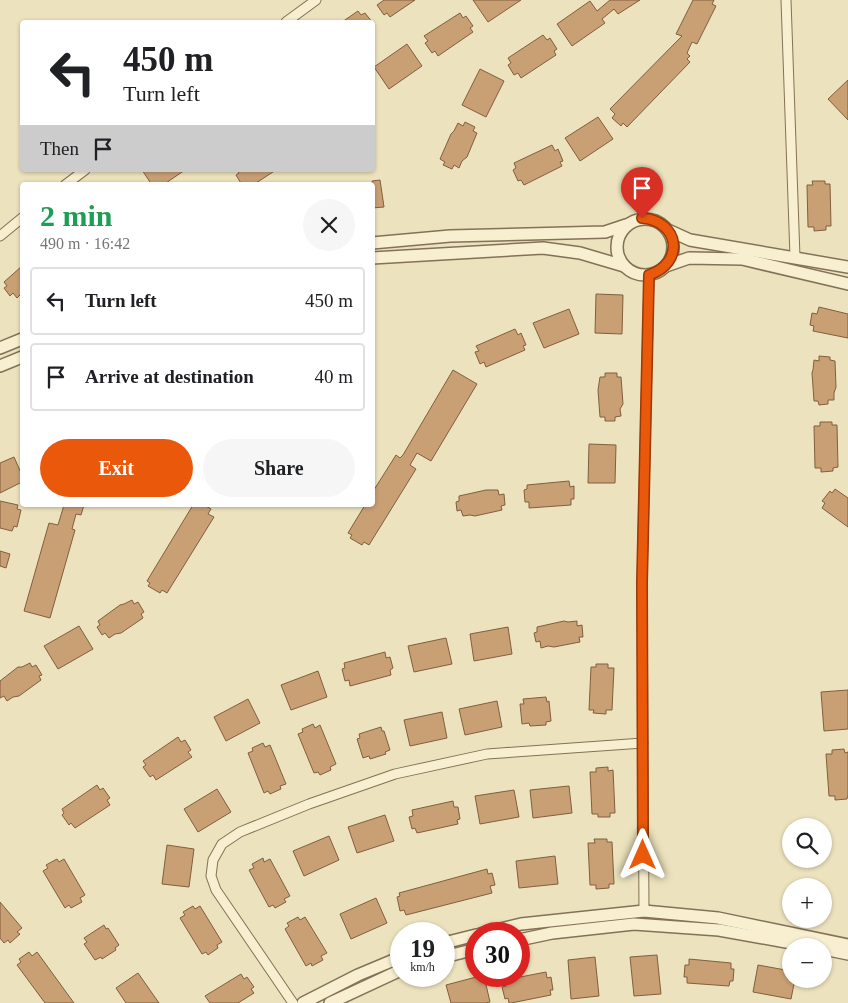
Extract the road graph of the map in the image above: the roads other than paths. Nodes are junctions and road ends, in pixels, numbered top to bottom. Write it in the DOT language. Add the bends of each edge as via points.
graph roads {
  1 [pos="316,0"];
  2 [pos="786,0"];
  3 [pos="289,20"];
  4 [pos="83,172"];
  5 [pos="69,182"];
  6 [pos="20,220"];
  7 [pos="626,226"];
  8 [pos="668,230"];
  9 [pos="0,236"];
  10 [pos="375,243"];
  11 [pos="794,257"];
  12 [pos="375,258"];
  13 [pos="624,266"];
  14 [pos="666,266"];
  15 [pos="848,267"];
  16 [pos="649,275"];
  17 [pos="848,284"];
  18 [pos="20,340"];
  19 [pos="0,348"];
  20 [pos="20,357"];
  21 [pos="0,366"];
  22 [pos="643,743"];
  23 [pos="644,911"];
  24 [pos="530,923"];
  25 [pos="530,938"];
  26 [pos="782,941"];
  27 [pos="848,945"];
  28 [pos="832,951"];
  29 [pos="848,954"];
  30 [pos="390,962"];
  31 [pos="390,975"];
  32 [pos="293,1003"];
  33 [pos="303,1003"];
  34 [pos="330,1003"];
  1 -- 3 [label="street"];
  2 -- 11 [label="street"];
  4 -- 5 [label="street"];
  6 -- 9 [label="street"];
  7 -- 8 [label="street" via="642,218 661,223"];
  7 -- 10 [label="street" via="605,232 450,236"];
  7 -- 13 [label="street" via="617,241 619,258"];
  8 -- 11 [label="street" via="690,240"];
  8 -- 14 [label="street" via="674,248"];
  11 -- 15 [label="street"];
  12 -- 13 [label="street" via="543,248 580,253"];
  13 -- 16 [label="street" via="639,275"];
  14 -- 16 [label="street"];
  14 -- 17 [label="street" via="689,258 742,259"];
  16 -- 22 [label="street" via="642,583"];
  18 -- 19 [label="street"];
  20 -- 21 [label="street"];
  22 -- 23 [label="street"];
  22 -- 32 [label="street" via="487,754 395,774 274,817 222,844 211,876 216,890"];
  23 -- 24 [label="street"];
  23 -- 27 [label="street" via="718,918"];
  25 -- 26 [label="street" via="634,924 719,930"];
  28 -- 29 [label="street"];
  30 -- 33 [label="street"];
  31 -- 34 [label="street"];
}
